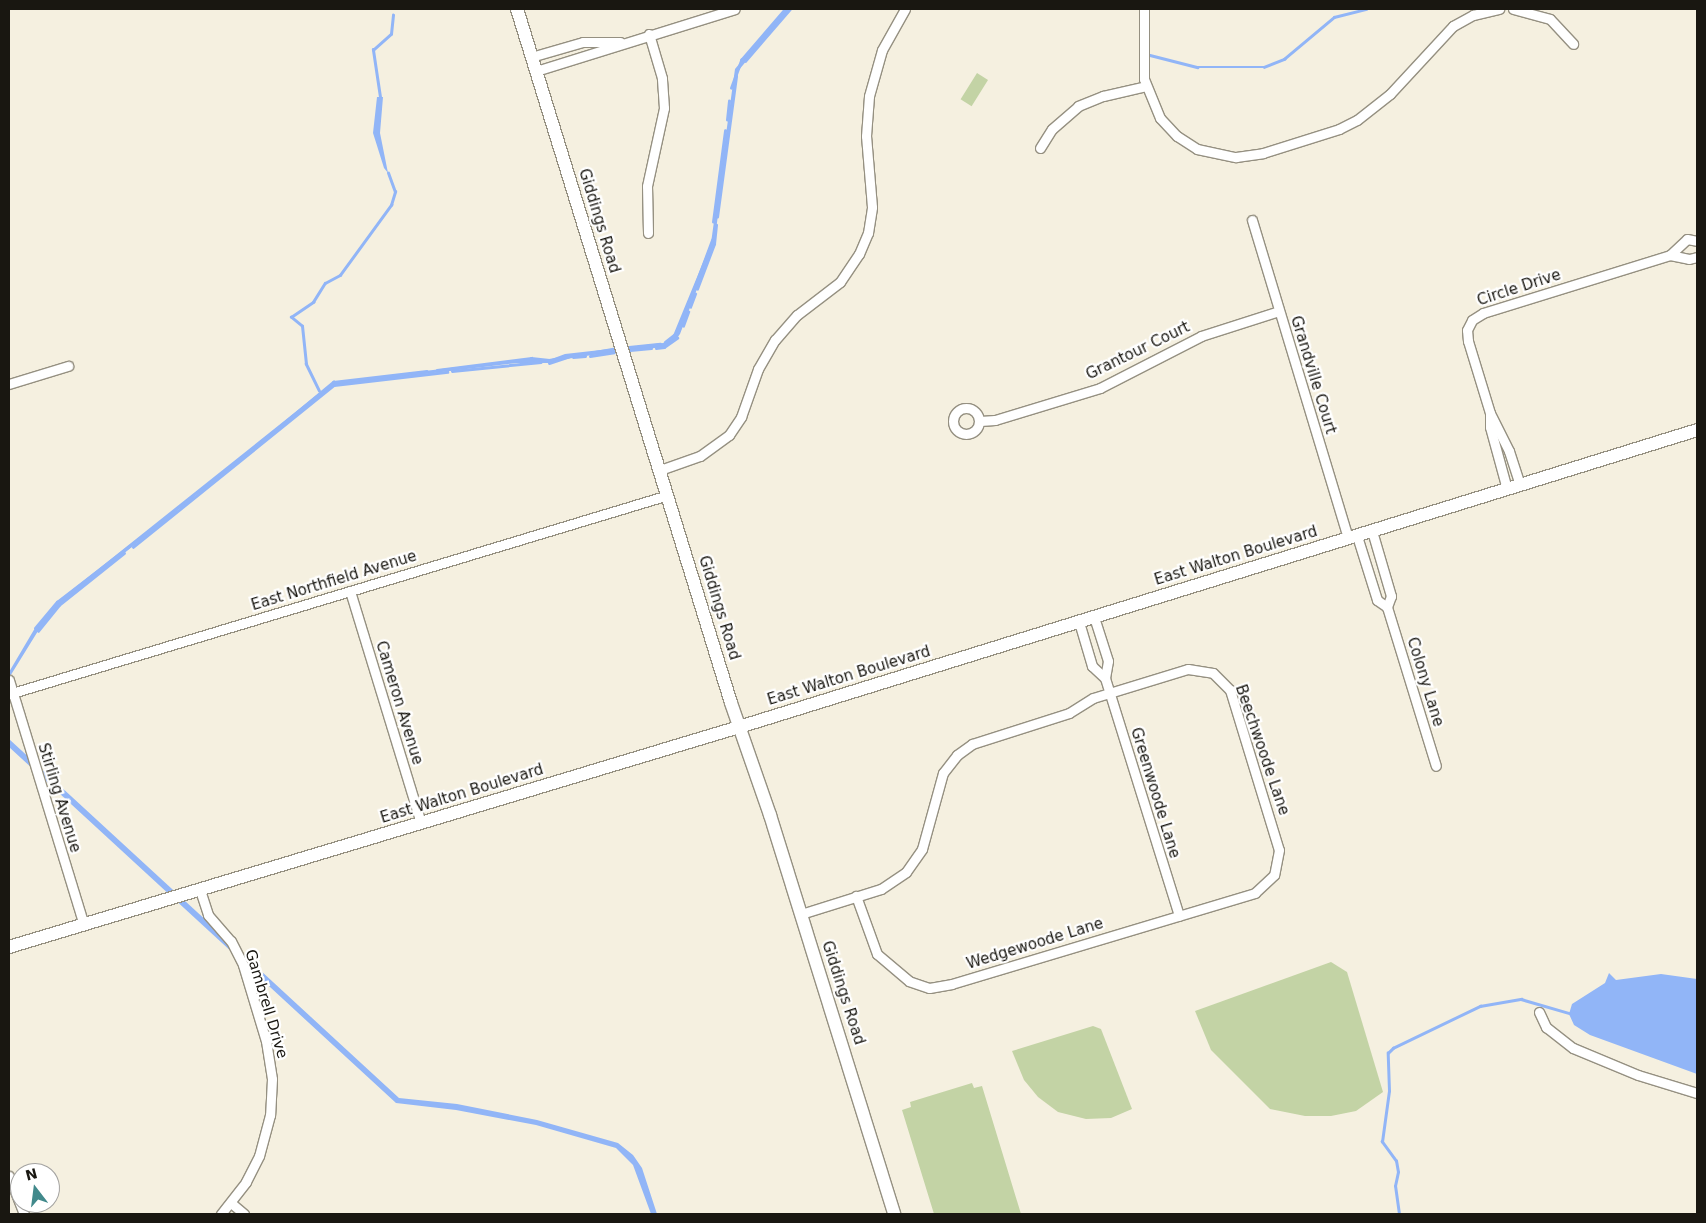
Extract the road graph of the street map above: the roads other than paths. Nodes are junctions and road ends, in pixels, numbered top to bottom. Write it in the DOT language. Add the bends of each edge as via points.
graph roads {
  1 [pos="516,9"];
  2 [pos="735,9"];
  3 [pos="905,9"];
  4 [pos="1144,9"];
  5 [pos="1499,9"];
  6 [pos="1513,9"];
  7 [pos="649,34"];
  8 [pos="623,42"];
  9 [pos="1573,44"];
  10 [pos="531,57"];
  11 [pos="536,71"];
  12 [pos="1146,86"];
  13 [pos="1040,148"];
  14 [pos="1252,220"];
  15 [pos="648,233"];
  16 [pos="1697,241"];
  17 [pos="1670,255"];
  18 [pos="1697,257"];
  19 [pos="1279,311"];
  20 [pos="68,366"];
  21 [pos="9,384"];
  22 [pos="980,421"];
  23 [pos="1697,430"];
  24 [pos="1500,444"];
  25 [pos="660,470"];
  26 [pos="1520,485"];
  27 [pos="1507,489"];
  28 [pos="668,495"];
  29 [pos="1372,531"];
  30 [pos="1353,537"];
  31 [pos="350,590"];
  32 [pos="1387,607"];
  33 [pos="1094,617"];
  34 [pos="1079,622"];
  35 [pos="1105,678"];
  36 [pos="9,680"];
  37 [pos="11,693"];
  38 [pos="1110,693"];
  39 [pos="739,727"];
  40 [pos="1436,766"];
  41 [pos="421,823"];
  42 [pos="1267,884"];
  43 [pos="200,890"];
  44 [pos="856,896"];
  45 [pos="801,914"];
  46 [pos="1178,916"];
  47 [pos="84,925"];
  48 [pos="9,947"];
  49 [pos="1539,1012"];
  50 [pos="1697,1093"];
  51 [pos="9,1176"];
  52 [pos="231,1203"];
  53 [pos="24,1214"];
  54 [pos="223,1214"];
  55 [pos="244,1214"];
  56 [pos="894,1214"];
  1 -- 10 [label="main road, Giddings Road"];
  2 -- 7 [label="street"];
  3 -- 25 [label="street" via="885,43 870,90 866,136 872,207 868,233 859,254 840,282 797,315 775,340 758,369 744,412 729,434 707,452"];
  4 -- 12 [label="street"];
  5 -- 12 [label="street" via="1468,17 1453,26 1390,94 1357,120 1332,131 1252,155 1216,155 1182,140 1160,118"];
  6 -- 9 [label="street" via="1550,19"];
  7 -- 8 [label="street"];
  7 -- 15 [label="street" via="660,72 664,108 647,186"];
  8 -- 10 [label="street" via="583,42"];
  8 -- 11 [label="street"];
  10 -- 11 [label="main road, Giddings Road"];
  11 -- 25 [label="main road, Giddings Road"];
  12 -- 13 [label="street" via="1082,104 1052,129"];
  14 -- 19 [label="street, Grandville Court"];
  16 -- 17 [label="street, Circle Drive" via="1687,239"];
  17 -- 18 [label="street, Circle Drive" via="1689,260"];
  17 -- 24 [label="street, Circle Drive" via="1475,317 1468,326 1467,338"];
  19 -- 22 [label="street, Grantour Court" via="1196,338 1100,388 995,420"];
  19 -- 30 [label="street, Grandville Court"];
  20 -- 21 [label="street"];
  23 -- 26 [label="main road, East Walton Boulevard"];
  24 -- 26 [label="street, Circle Drive"];
  24 -- 27 [label="street, Circle Drive"];
  25 -- 28 [label="main road, Giddings Road"];
  26 -- 27 [label="main road, East Walton Boulevard"];
  27 -- 29 [label="main road, East Walton Boulevard"];
  28 -- 31 [label="street, East Northfield Avenue"];
  28 -- 39 [label="main road, Giddings Road"];
  29 -- 30 [label="main road, East Walton Boulevard"];
  29 -- 32 [label="street, Colony Lane" via="1391,596"];
  30 -- 32 [label="street, Colony Lane" via="1377,600"];
  30 -- 33 [label="main road, East Walton Boulevard"];
  31 -- 37 [label="street, East Northfield Avenue"];
  31 -- 41 [label="street, Cameron Avenue"];
  32 -- 40 [label="street, Colony Lane"];
  33 -- 34 [label="main road, East Walton Boulevard"];
  33 -- 35 [label="street, Greenwoode Lane" via="1108,661"];
  34 -- 35 [label="street, Greenwoode Lane" via="1092,666"];
  34 -- 39 [label="main road, East Walton Boulevard"];
  35 -- 38 [label="street, Greenwoode Lane"];
  36 -- 37 [label="street, Stirling Avenue"];
  37 -- 47 [label="street, Stirling Avenue"];
  38 -- 42 [label="street, Beechwoode Lane" via="1191,669 1210,672 1227,685 1278,845 1279,863"];
  38 -- 44 [label="street, Beechwoode Lane" via="1082,703 1069,713 984,740 962,751 940,779 925,842 916,861 891,884"];
  38 -- 46 [label="street, Greenwoode Lane"];
  39 -- 41 [label="main road, East Walton Boulevard"];
  39 -- 45 [label="main road, Giddings Road"];
  41 -- 43 [label="main road, East Walton Boulevard"];
  42 -- 46 [label="street, Wedgewoode Lane" via="1248,896"];
  43 -- 47 [label="main road, East Walton Boulevard"];
  43 -- 52 [label="street, Gambrell Drive" via="208,915 241,958 272,1070 271,1109 263,1146 250,1175"];
  44 -- 45 [label="street, Beechwoode Lane"];
  44 -- 46 [label="street, Wedgewoode Lane" via="877,954 909,981 929,988 952,984"];
  45 -- 56 [label="main road, Giddings Road"];
  47 -- 48 [label="main road, East Walton Boulevard"];
  49 -- 50 [label="street" via="1546,1027 1573,1048 1638,1075"];
  51 -- 53 [label="street"];
  52 -- 54 [label="street, Gambrell Drive"];
  52 -- 55 [label="street"];
}
